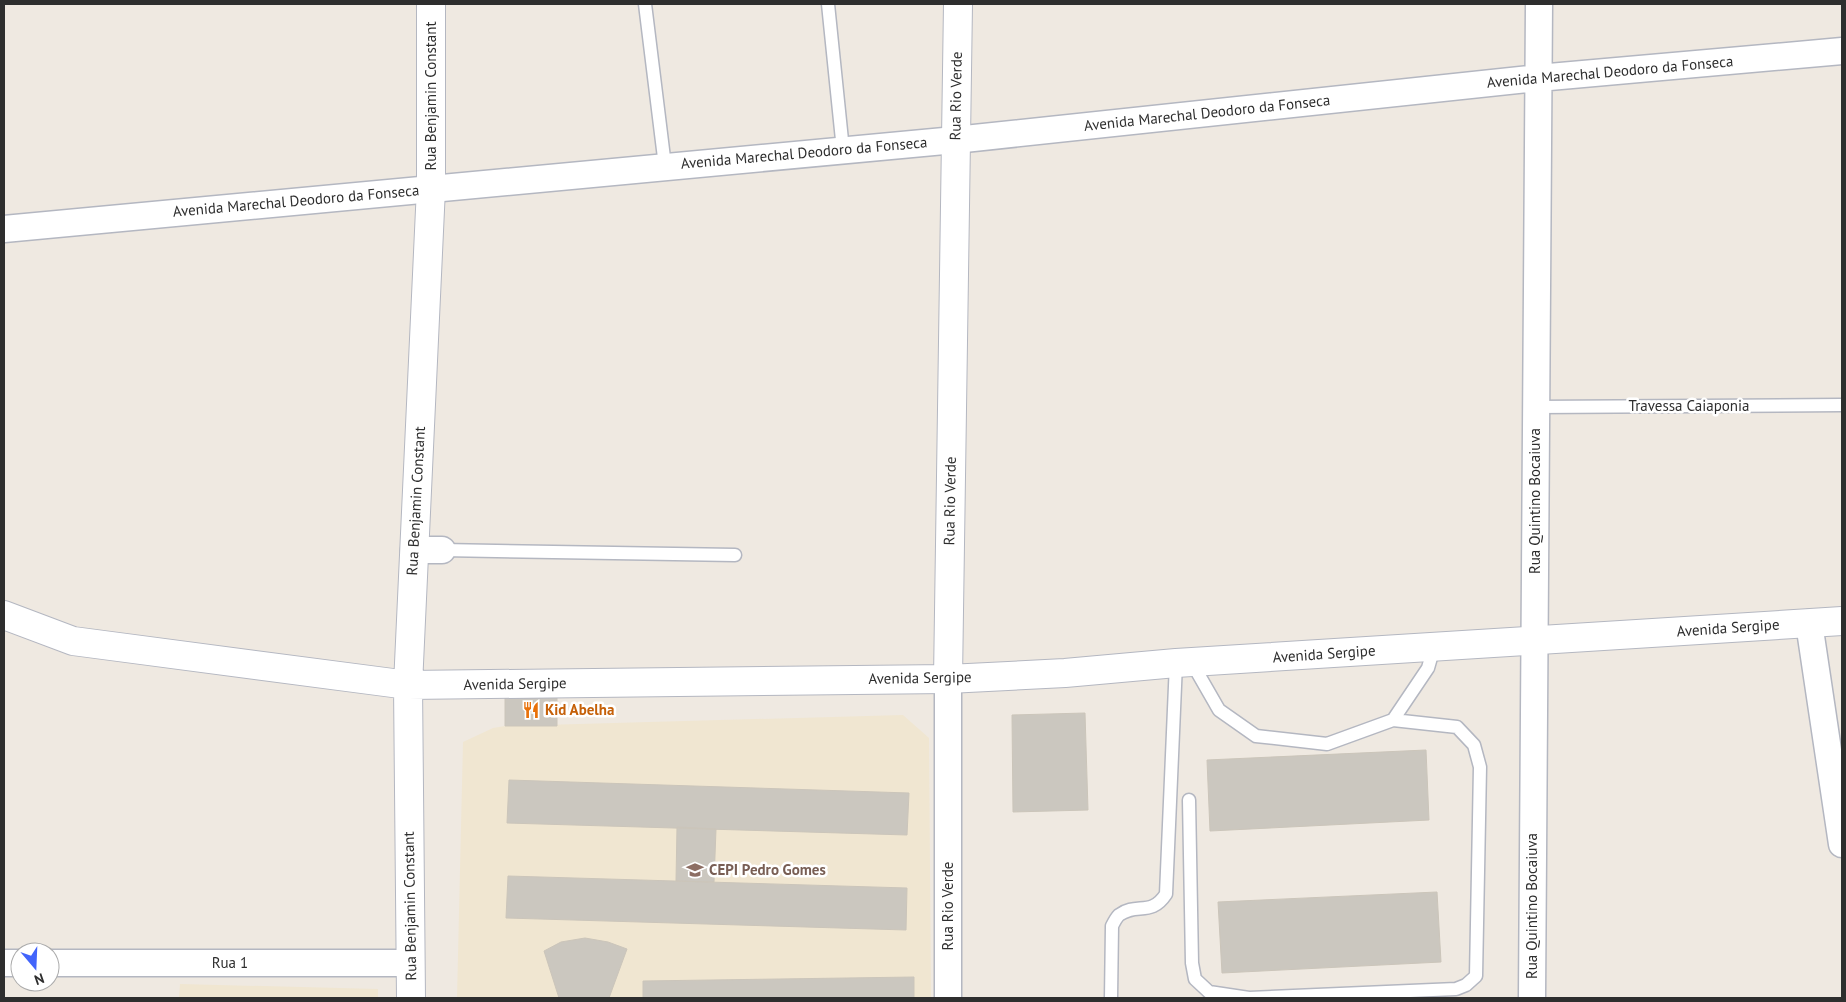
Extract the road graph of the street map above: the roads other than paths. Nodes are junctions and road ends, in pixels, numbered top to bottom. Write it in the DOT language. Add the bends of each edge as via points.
graph roads {
  1 [pos="431,4"];
  2 [pos="644,4"];
  3 [pos="828,4"];
  4 [pos="958,4"];
  5 [pos="1539,4"];
  6 [pos="1842,51"];
  7 [pos="1538,78"];
  8 [pos="955,140"];
  9 [pos="843,150"];
  10 [pos="665,166"];
  11 [pos="431,188"];
  12 [pos="4,229"];
  13 [pos="1842,405"];
  14 [pos="1536,406"];
  15 [pos="414,550"];
  16 [pos="442,550"];
  17 [pos="735,556"];
  18 [pos="4,616"];
  19 [pos="1842,621"];
  20 [pos="1809,623"];
  21 [pos="1534,641"];
  22 [pos="1434,647"];
  23 [pos="1184,663"];
  24 [pos="948,679"];
  25 [pos="408,685"];
  26 [pos="1393,720"];
  27 [pos="1189,800"];
  28 [pos="1842,844"];
  29 [pos="60,963"];
  30 [pos="410,963"];
  31 [pos="411,998"];
  32 [pos="948,998"];
  33 [pos="1111,998"];
  34 [pos="1532,998"];
  1 -- 11 [label="street, Rua Benjamin Constant"];
  2 -- 10 [label="lane"];
  3 -- 9 [label="lane"];
  4 -- 8 [label="street, Rua Rio Verde"];
  5 -- 7 [label="street, Rua Quintino Bocaiuva"];
  6 -- 7 [label="street, Avenida Marechal Deodoro da Fonseca"];
  7 -- 8 [label="street, Avenida Marechal Deodoro da Fonseca"];
  7 -- 14 [label="street, Rua Quintino Bocaiuva"];
  8 -- 9 [label="street, Avenida Marechal Deodoro da Fonseca"];
  8 -- 24 [label="street, Rua Rio Verde"];
  9 -- 10 [label="street, Avenida Marechal Deodoro da Fonseca"];
  10 -- 11 [label="street, Avenida Marechal Deodoro da Fonseca"];
  11 -- 12 [label="street, Avenida Marechal Deodoro da Fonseca"];
  11 -- 15 [label="street, Rua Benjamin Constant"];
  13 -- 14 [label="lane, Travessa Caiaponia"];
  14 -- 21 [label="street, Rua Quintino Bocaiuva"];
  15 -- 16 [label="street"];
  15 -- 25 [label="street, Rua Benjamin Constant"];
  16 -- 17 [label="lane"];
  18 -- 25 [label="street, Avenida Sergipe" via="73,641"];
  19 -- 20 [label="street, Avenida Sergipe"];
  20 -- 21 [label="street, Avenida Sergipe"];
  20 -- 28 [label="street"];
  21 -- 22 [label="street, Avenida Sergipe"];
  21 -- 34 [label="street, Rua Quintino Bocaiuva"];
  22 -- 23 [label="street, Avenida Sergipe"];
  22 -- 26 [label="lane" via="1428,668"];
  23 -- 24 [label="street, Avenida Sergipe"];
  23 -- 26 [label="lane" via="1219,710 1256,736 1327,744"];
  23 -- 33 [label="lane" via="1166,894 1154,907 1118,916 1112,926"];
  24 -- 25 [label="street, Avenida Sergipe"];
  24 -- 32 [label="street, Rua Rio Verde"];
  25 -- 30 [label="street, Rua Benjamin Constant"];
  26 -- 27 [label="lane" via="1457,727 1474,745 1480,767 1476,976 1456,989 1249,998 1209,992 1195,980 1192,963"];
  29 -- 30 [label="street, Rua 1"];
  30 -- 31 [label="street, Rua Benjamin Constant"];
}
